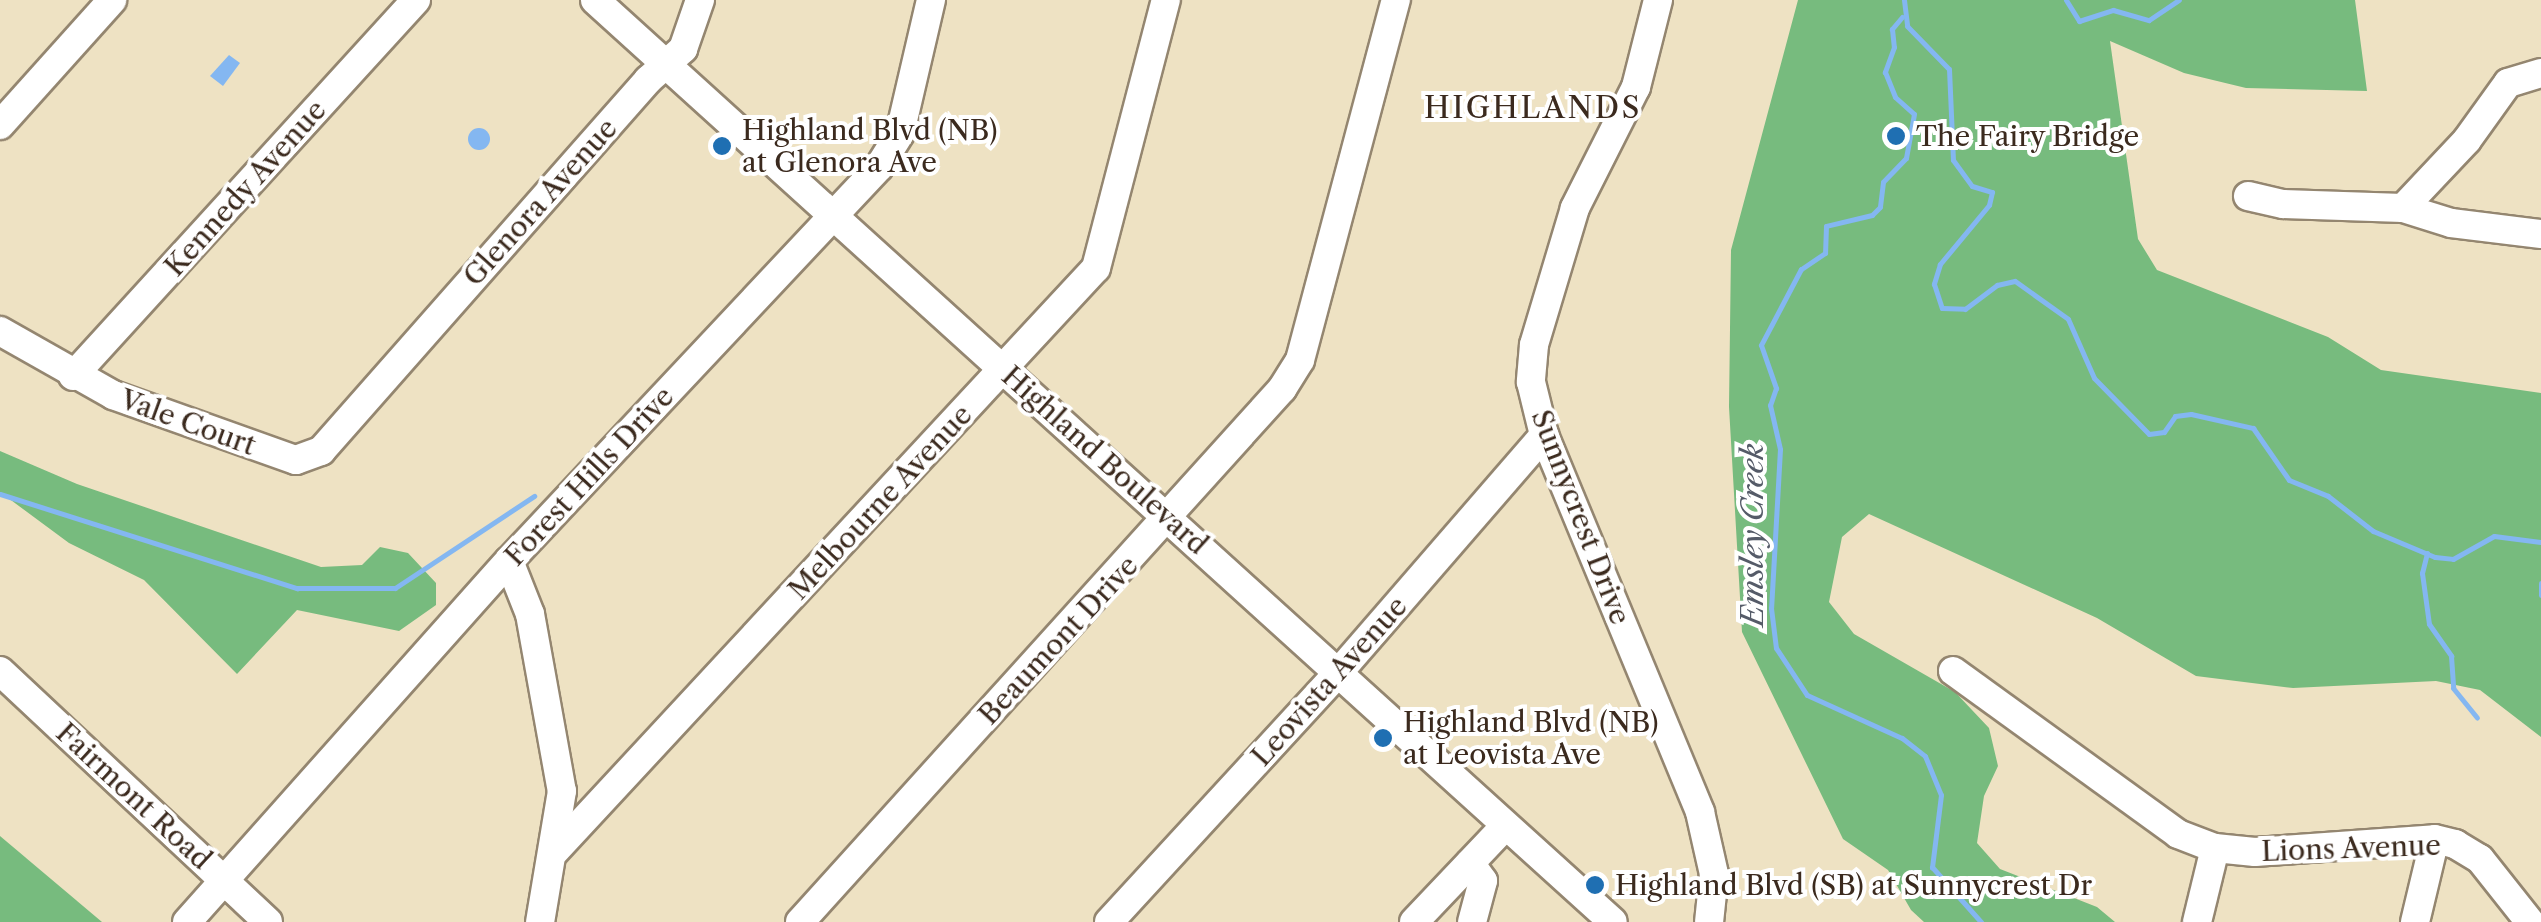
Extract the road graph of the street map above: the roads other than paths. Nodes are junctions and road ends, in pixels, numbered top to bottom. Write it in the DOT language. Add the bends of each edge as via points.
graph roads {
  1 [pos="112,0"];
  2 [pos="416,0"];
  3 [pos="594,0"];
  4 [pos="700,0"];
  5 [pos="931,0"];
  6 [pos="1166,0"];
  7 [pos="1396,0"];
  8 [pos="1658,0"];
  9 [pos="666,66"];
  10 [pos="2541,74"];
  11 [pos="0,125"];
  12 [pos="2248,196"];
  13 [pos="2402,208"];
  14 [pos="834,216"];
  15 [pos="2541,234"];
  16 [pos="0,330"];
  17 [pos="1004,368"];
  18 [pos="73,376"];
  19 [pos="365,398"];
  20 [pos="1544,435"];
  21 [pos="1169,519"];
  22 [pos="509,561"];
  23 [pos="1953,671"];
  24 [pos="0,672"];
  25 [pos="1338,673"];
  26 [pos="1505,826"];
  27 [pos="2435,839"];
  28 [pos="2216,848"];
  29 [pos="555,851"];
  30 [pos="1470,863"];
  31 [pos="224,880"];
  32 [pos="187,922"];
  33 [pos="268,922"];
  34 [pos="540,922"];
  35 [pos="800,922"];
  36 [pos="1109,922"];
  37 [pos="1414,922"];
  38 [pos="1472,922"];
  39 [pos="1613,922"];
  40 [pos="1709,922"];
  41 [pos="2197,922"];
  42 [pos="2415,922"];
  43 [pos="2530,922"];
  1 -- 11 [label="street"];
  2 -- 18 [label="street, Kennedy Avenue"];
  3 -- 9 [label="street, Highland Boulevard"];
  4 -- 9 [label="street, Glenora Avenue" via="684,50"];
  5 -- 14 [label="street, Forest Hills Drive" via="900,133"];
  6 -- 17 [label="street, Melbourne Avenue" via="1106,247 1096,268"];
  7 -- 21 [label="street, Beaumont Drive" via="1300,360"];
  8 -- 20 [label="street, Sunnycrest Drive" via="1636,87 1574,208 1534,345 1530,382"];
  9 -- 14 [label="street, Highland Boulevard"];
  9 -- 19 [label="street, Glenora Avenue"];
  10 -- 13 [label="street" via="2508,83 2467,140"];
  12 -- 13 [label="street" via="2283,204"];
  13 -- 15 [label="street" via="2451,223"];
  14 -- 17 [label="street, Highland Boulevard"];
  14 -- 22 [label="street, Forest Hills Drive"];
  16 -- 18 [label="street, Vale Court"];
  17 -- 21 [label="street, Highland Boulevard"];
  17 -- 29 [label="street, Melbourne Avenue"];
  18 -- 19 [label="street, Vale Court" via="296,460 321,450"];
  20 -- 25 [label="street, Leovista Avenue"];
  20 -- 40 [label="street, Sunnycrest Drive" via="1700,812 1714,874"];
  21 -- 25 [label="street, Highland Boulevard"];
  21 -- 35 [label="street, Beaumont Drive"];
  22 -- 29 [label="street" via="530,614 562,792"];
  22 -- 31 [label="street, Forest Hills Drive"];
  23 -- 28 [label="street, Lions Avenue" via="2178,834"];
  24 -- 31 [label="street, Fairmont Road"];
  25 -- 26 [label="street, Highland Boulevard"];
  25 -- 36 [label="street, Leovista Avenue"];
  26 -- 30 [label="street"];
  26 -- 39 [label="street, Highland Boulevard"];
  27 -- 28 [label="street, Lions Avenue" via="2306,852"];
  27 -- 42 [label="street"];
  27 -- 43 [label="street, Lions Avenue" via="2480,859"];
  28 -- 41 [label="street"];
  29 -- 34 [label="street"];
  30 -- 37 [label="street"];
  30 -- 38 [label="street" via="1483,881"];
  31 -- 32 [label="street, Forest Hills Drive"];
  31 -- 33 [label="street, Fairmont Road"];
}
